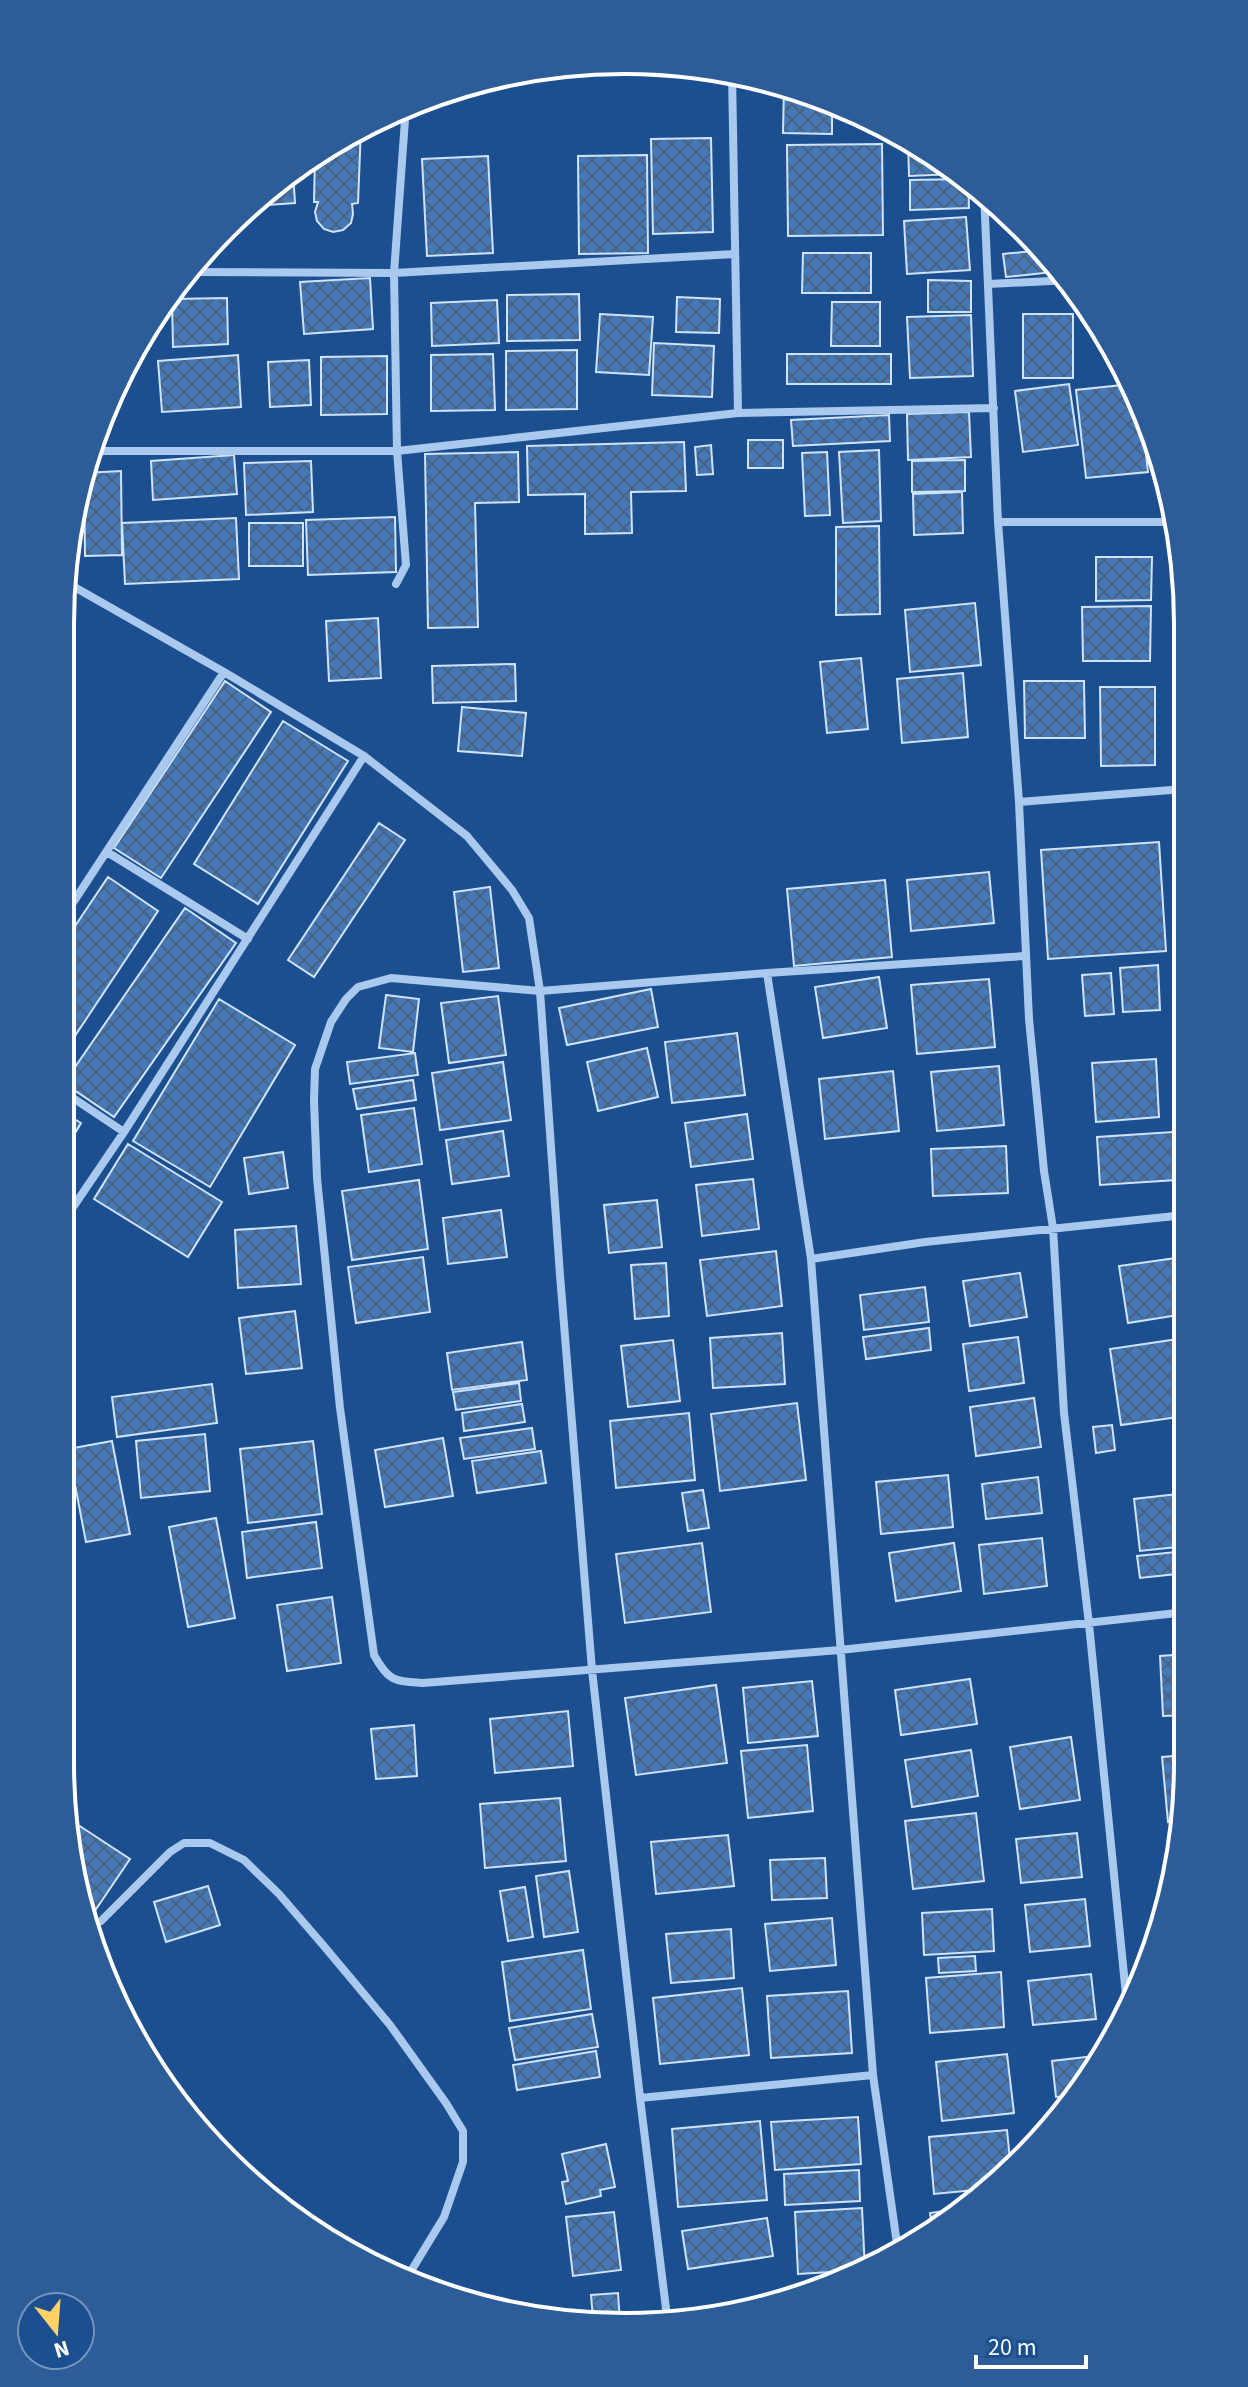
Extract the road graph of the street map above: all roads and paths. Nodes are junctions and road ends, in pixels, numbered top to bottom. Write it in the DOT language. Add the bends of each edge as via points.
graph roads {
  1 [pos="732,85"];
  2 [pos="405,120"];
  3 [pos="985,208"];
  4 [pos="735,254"];
  5 [pos="201,272"];
  6 [pos="394,273"];
  7 [pos="1054,281"];
  8 [pos="989,284"];
  9 [pos="994,408"];
  10 [pos="738,413"];
  11 [pos="102,451"];
  12 [pos="397,451"];
  13 [pos="998,522"];
  14 [pos="1164,522"];
  15 [pos="396,584"];
  16 [pos="75,587"];
  17 [pos="224,672"];
  18 [pos="364,756"];
  19 [pos="1174,790"];
  20 [pos="1019,802"];
  21 [pos="107,852"];
  22 [pos="74,902"];
  23 [pos="248,939"];
  24 [pos="1025,956"];
  25 [pos="767,973"];
  26 [pos="540,991"];
  27 [pos="74,1099"];
  28 [pos="124,1132"];
  29 [pos="74,1206"];
  30 [pos="1174,1216"];
  31 [pos="1053,1228"];
  32 [pos="811,1259"];
  33 [pos="1174,1613"];
  34 [pos="1089,1624"];
  35 [pos="840,1650"];
  36 [pos="592,1670"];
  37 [pos="98,1922"];
  38 [pos="1125,1988"];
  39 [pos="873,2075"];
  40 [pos="640,2098"];
  41 [pos="896,2240"];
  42 [pos="412,2270"];
  43 [pos="666,2311"];
  1 -- 4 [label="street"];
  2 -- 6 [label="street"];
  3 -- 8 [label="street"];
  4 -- 6 [label="street"];
  4 -- 10 [label="street"];
  5 -- 6 [label="street"];
  6 -- 12 [label="street"];
  7 -- 8 [label="street"];
  8 -- 9 [label="street"];
  9 -- 10 [label="street"];
  9 -- 13 [label="street"];
  10 -- 12 [label="street"];
  11 -- 12 [label="street"];
  12 -- 15 [label="street" via="406,565"];
  13 -- 14 [label="street"];
  13 -- 20 [label="street"];
  16 -- 17 [label="street"];
  17 -- 18 [label="street"];
  17 -- 21 [label="street"];
  18 -- 23 [label="street"];
  18 -- 26 [label="street" via="467,836 512,890 529,918"];
  19 -- 20 [label="street"];
  20 -- 24 [label="street"];
  21 -- 22 [label="street"];
  21 -- 23 [label="street"];
  23 -- 28 [label="street"];
  24 -- 25 [label="street"];
  24 -- 31 [label="street"];
  25 -- 26 [label="street"];
  25 -- 32 [label="street"];
  26 -- 36 [label="street"];
  26 -- 36 [label="street" via="391,978 358,987 331,1022 315,1069 317,1178 340,1408 374,1655 384,1673 399,1682 423,1683"];
  27 -- 28 [label="street"];
  28 -- 29 [label="street"];
  30 -- 31 [label="street"];
  31 -- 32 [label="street"];
  31 -- 34 [label="street" via="1064,1413"];
  32 -- 35 [label="street"];
  33 -- 34 [label="street"];
  34 -- 35 [label="street"];
  34 -- 38 [label="street"];
  35 -- 36 [label="street"];
  35 -- 39 [label="street"];
  36 -- 40 [label="street"];
  37 -- 42 [label="street" via="184,1843 210,1843 244,1860 279,1894 390,2025 463,2131 463,2162 448,2207"];
  39 -- 40 [label="street"];
  39 -- 41 [label="street"];
  40 -- 43 [label="street"];
}
